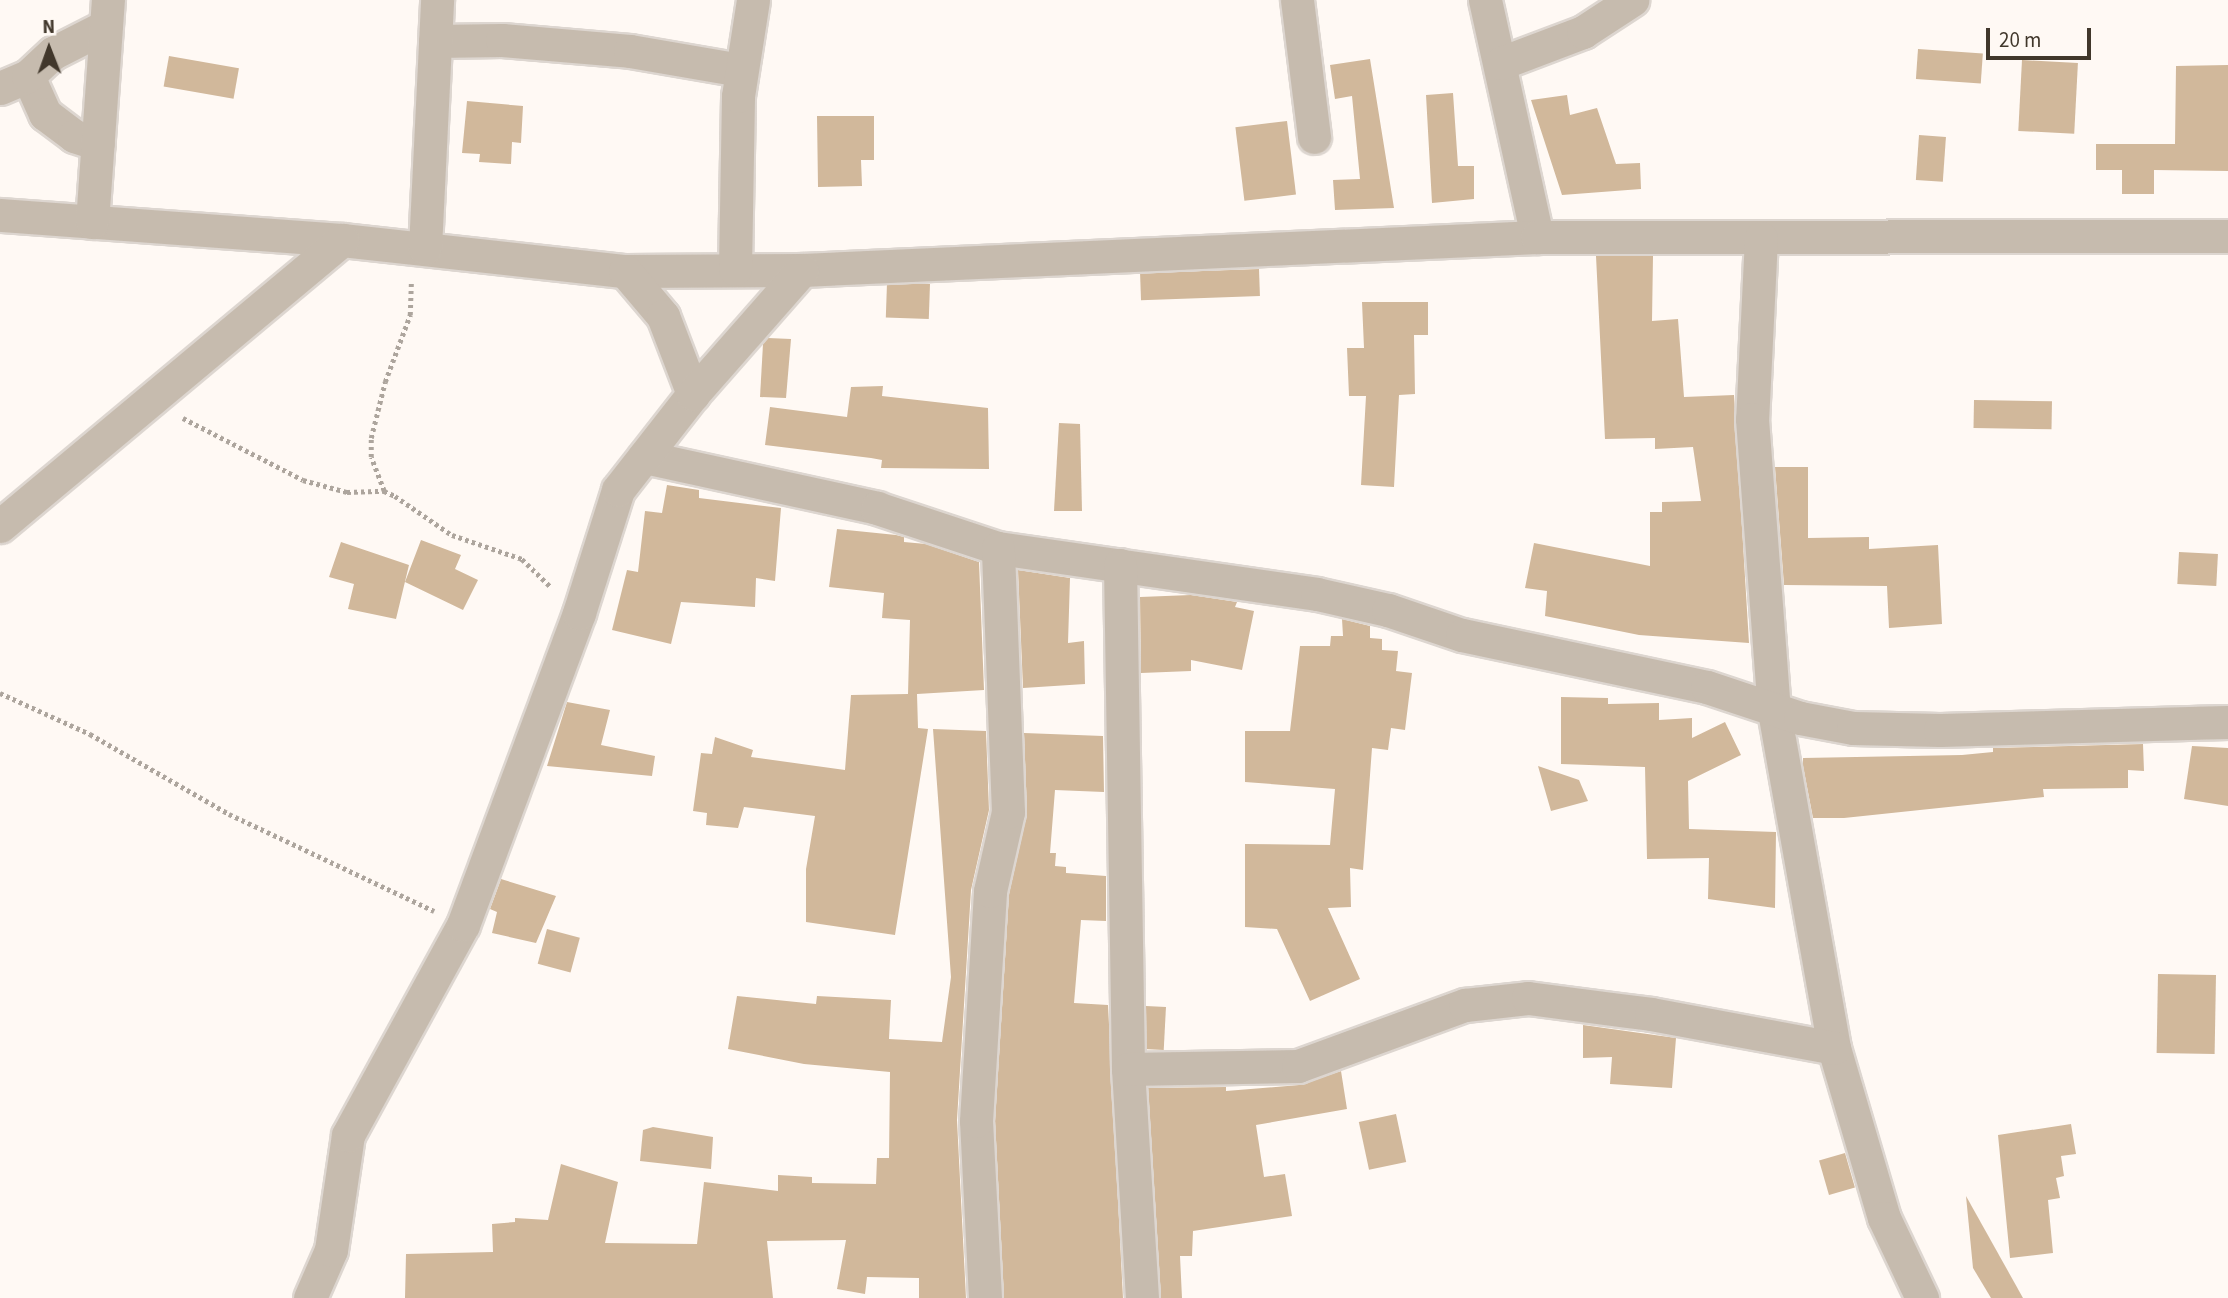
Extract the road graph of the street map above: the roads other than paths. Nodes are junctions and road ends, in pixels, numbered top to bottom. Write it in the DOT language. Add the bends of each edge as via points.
graph roads {
  1 [pos="437,0"];
  2 [pos="753,0"];
  3 [pos="1297,0"];
  4 [pos="1485,0"];
  5 [pos="1632,0"];
  6 [pos="107,13"];
  7 [pos="435,41"];
  8 [pos="1501,64"];
  9 [pos="740,70"];
  10 [pos="14,82"];
  11 [pos="1314,136"];
  12 [pos="98,144"];
  13 [pos="0,215"];
  14 [pos="92,222"];
  15 [pos="2228,236"];
  16 [pos="1537,237"];
  17 [pos="1761,238"];
  18 [pos="342,240"];
  19 [pos="419,247"];
  20 [pos="735,269"];
  21 [pos="802,270"];
  22 [pos="625,271"];
  23 [pos="693,394"];
  24 [pos="644,457"];
  25 [pos="0,526"];
  26 [pos="998,548"];
  27 [pos="1120,565"];
  28 [pos="1774,710"];
  29 [pos="2228,722"];
  30 [pos="1834,1048"];
  31 [pos="1128,1069"];
  32 [pos="310,1298"];
  33 [pos="985,1298"];
  34 [pos="1143,1298"];
  35 [pos="1922,1298"];
  1 -- 7 [label="street"];
  2 -- 9 [label="street"];
  3 -- 11 [label="street"];
  4 -- 8 [label="street"];
  5 -- 8 [label="street" via="1583,32"];
  6 -- 10 [label="street"];
  6 -- 12 [label="street"];
  7 -- 9 [label="street" via="502,40 630,51"];
  7 -- 19 [label="street"];
  8 -- 16 [label="street"];
  9 -- 20 [label="street"];
  10 -- 12 [label="street" via="45,114 74,135"];
  12 -- 14 [label="street"];
  13 -- 14 [label="street"];
  14 -- 18 [label="street"];
  15 -- 17 [label="street"];
  16 -- 17 [label="street"];
  16 -- 21 [label="street"];
  17 -- 28 [label="street" via="1752,419"];
  18 -- 19 [label="street"];
  18 -- 25 [label="street"];
  19 -- 22 [label="street"];
  20 -- 21 [label="street"];
  20 -- 22 [label="street"];
  21 -- 23 [label="street"];
  22 -- 23 [label="street" via="663,316"];
  23 -- 24 [label="street"];
  24 -- 26 [label="street" via="877,508"];
  24 -- 32 [label="street" via="618,490 463,925 348,1135 331,1250"];
  26 -- 27 [label="street"];
  26 -- 33 [label="street" via="1008,812 990,891 977,1108"];
  27 -- 28 [label="street" via="1329,597 1537,654 1707,687"];
  27 -- 31 [label="street"];
  28 -- 29 [label="street" via="1853,728"];
  28 -- 30 [label="street"];
  30 -- 31 [label="street" via="1651,1014 1528,998 1440,1013 1298,1066"];
  30 -- 35 [label="street" via="1884,1218"];
  31 -- 34 [label="street"];
}
